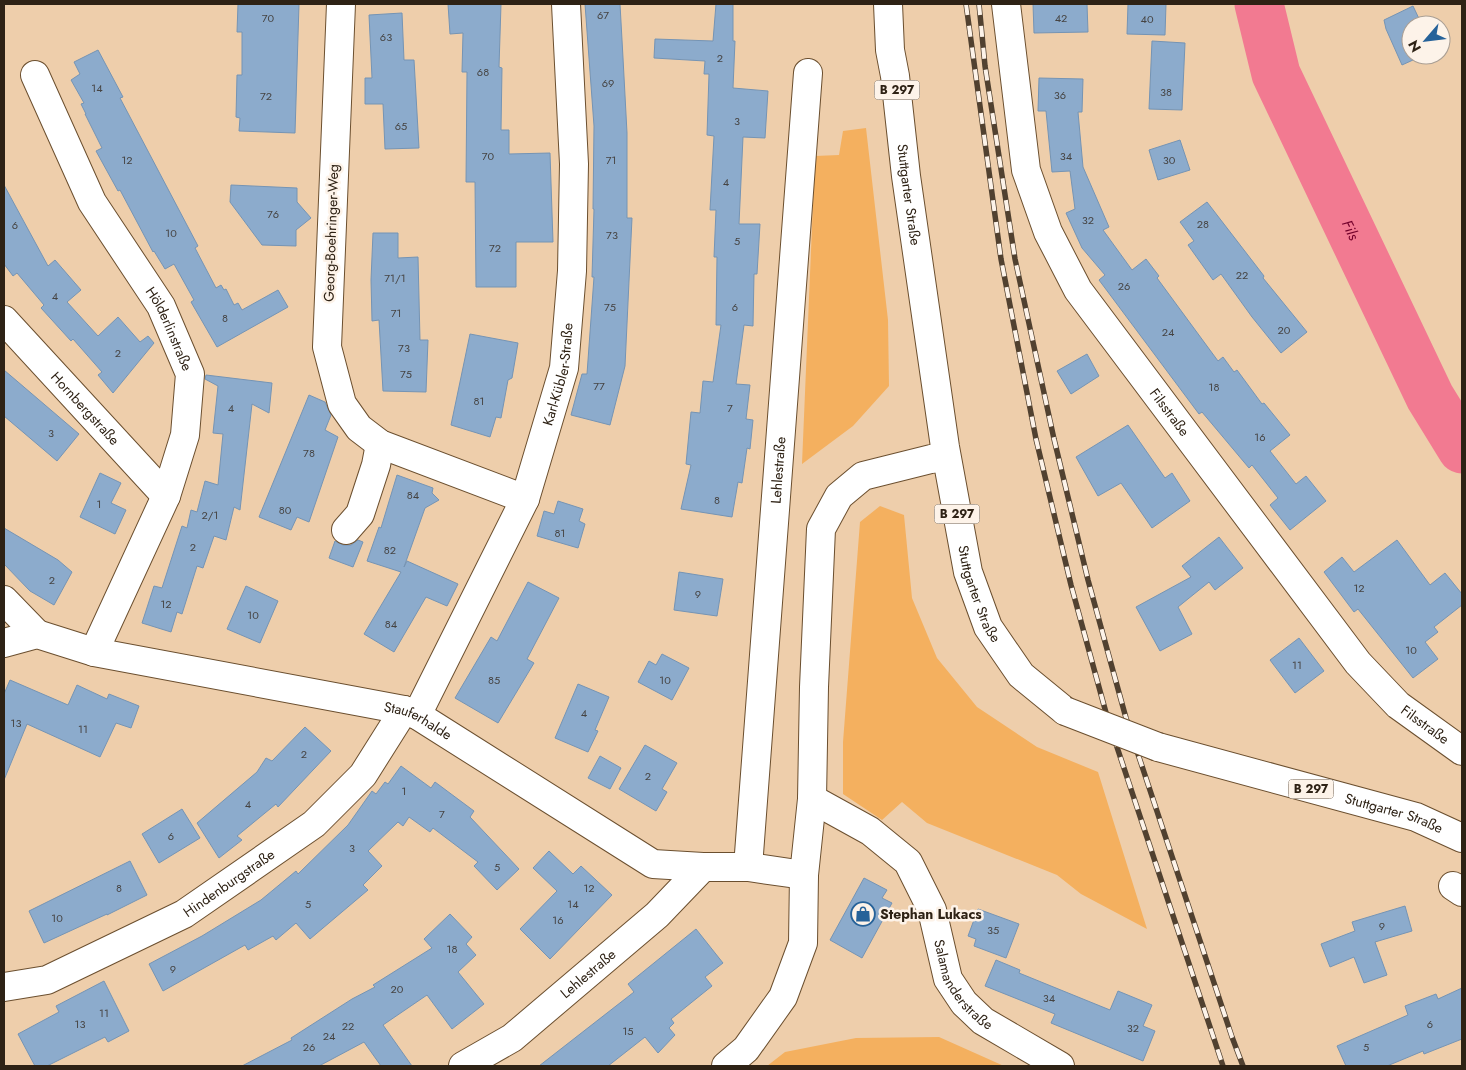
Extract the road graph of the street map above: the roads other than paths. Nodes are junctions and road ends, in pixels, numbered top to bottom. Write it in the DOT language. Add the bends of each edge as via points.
graph roads {
  1 [pos="341,4"];
  2 [pos="566,4"];
  3 [pos="888,4"];
  4 [pos="1006,4"];
  5 [pos="808,73"];
  6 [pos="34,75"];
  7 [pos="4,320"];
  8 [pos="380,444"];
  9 [pos="941,454"];
  10 [pos="166,496"];
  11 [pos="525,499"];
  12 [pos="346,530"];
  13 [pos="4,600"];
  14 [pos="38,634"];
  15 [pos="4,642"];
  16 [pos="94,652"];
  17 [pos="411,712"];
  18 [pos="1462,751"];
  19 [pos="812,799"];
  20 [pos="1462,838"];
  21 [pos="703,867"];
  22 [pos="748,867"];
  23 [pos="804,875"];
  24 [pos="4,987"];
  25 [pos="462,1066"];
  26 [pos="726,1066"];
  27 [pos="1060,1066"];
  1 -- 8 [label="street, Georg-Boehringer-Weg" via="327,348 342,404 359,428"];
  2 -- 11 [label="street, Karl-Kübler-Straße" via="574,164 572,271 564,368"];
  3 -- 9 [label="street, Stuttgarter Straße / B 297" via="890,50"];
  4 -- 18 [label="street, Filsstraße" via="1026,170 1048,232 1078,290 1358,663 1398,706"];
  5 -- 22 [label="street, Lehlestraße"];
  6 -- 10 [label="street, Hölderlinstraße" via="92,202 161,306 190,374 185,435"];
  7 -- 10 [label="street, Hornbergstraße"];
  8 -- 11 [label="street, Georg-Boehringer-Weg"];
  8 -- 12 [label="street" via="360,514"];
  9 -- 19 [label="street" via="864,476 839,496 821,529"];
  9 -- 20 [label="street, Stuttgarter Straße / B 297, bridge" via="968,572 988,627 1020,675 1065,711 1158,748 1416,817"];
  10 -- 16 [label="street, Hölderlinstraße"];
  11 -- 17 [label="street, Karl-Kübler-Straße"];
  13 -- 14 [label="street"];
  14 -- 15 [label="street"];
  14 -- 16 [label="street, Stauferhalde"];
  16 -- 17 [label="street, Stauferhalde"];
  17 -- 21 [label="street, Stauferhalde" via="653,864"];
  17 -- 24 [label="street, Hindenburgstraße" via="362,775 314,824 184,914 47,980"];
  19 -- 23 [label="street"];
  19 -- 27 [label="street, Salamanderstraße" via="870,831 908,862 932,910 948,979 964,1003 983,1021"];
  21 -- 22 [label="street, Stauferhalde"];
  21 -- 25 [label="street, Lehlestraße" via="657,915 512,1038"];
  22 -- 23 [label="street, Stauferhalde"];
  23 -- 26 [label="street" via="803,943 783,997 746,1049"];
}
